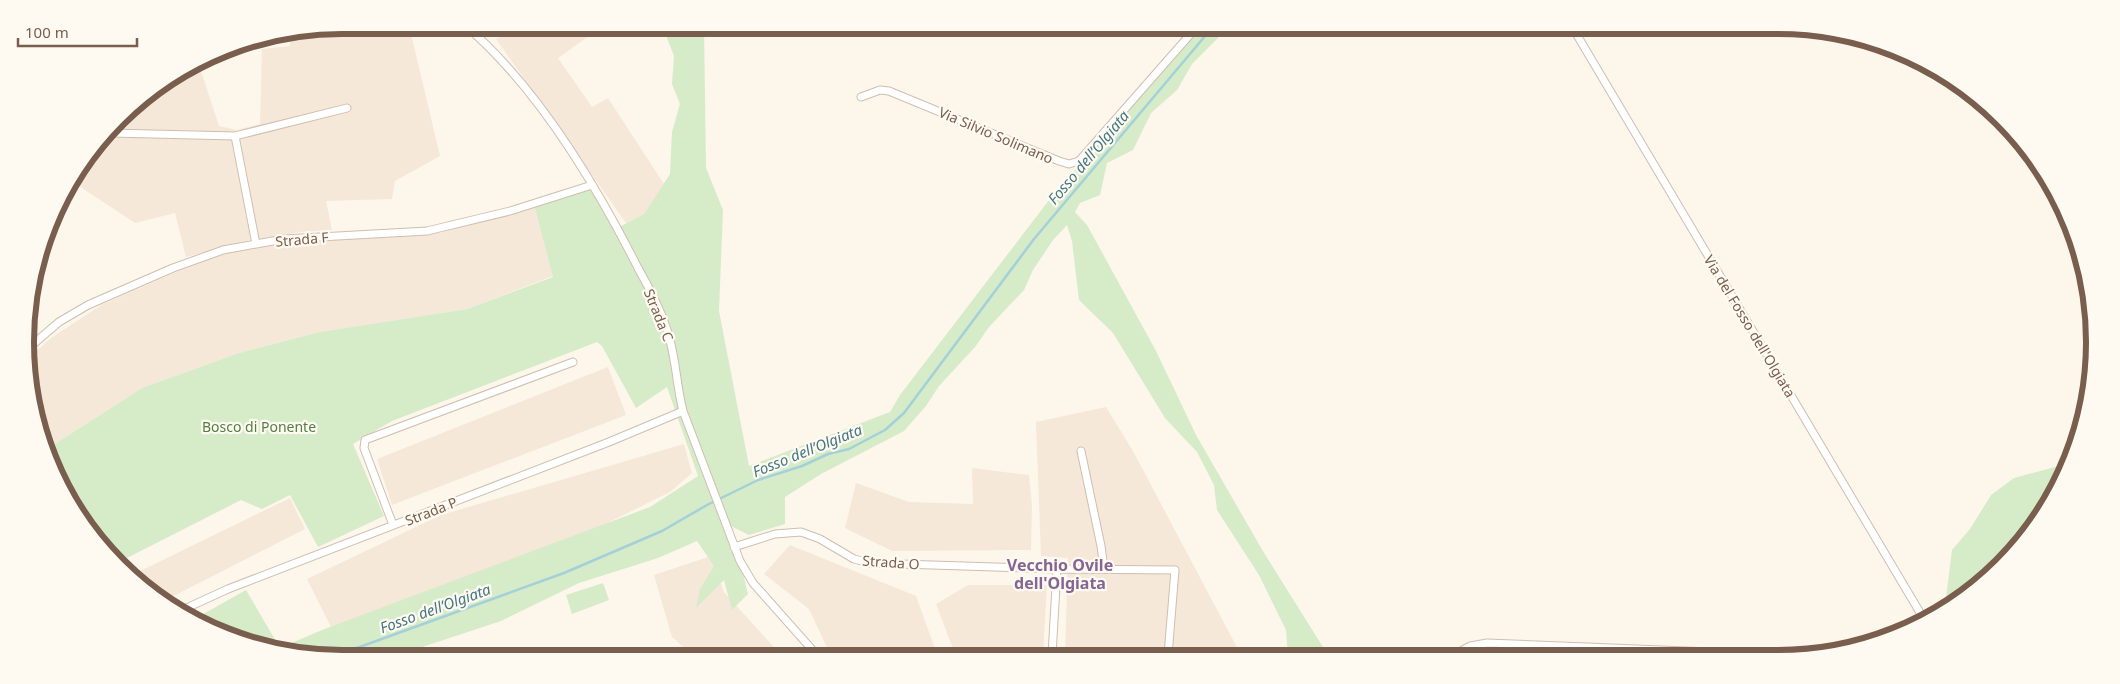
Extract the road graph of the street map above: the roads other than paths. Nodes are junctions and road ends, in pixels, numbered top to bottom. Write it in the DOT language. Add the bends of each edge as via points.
graph roads {
  1 [pos="475,34"];
  2 [pos="1190,34"];
  3 [pos="1576,34"];
  4 [pos="861,97"];
  5 [pos="346,108"];
  6 [pos="116,132"];
  7 [pos="235,136"];
  8 [pos="592,185"];
  9 [pos="256,244"];
  10 [pos="34,343"];
  11 [pos="573,362"];
  12 [pos="683,411"];
  13 [pos="1080,451"];
  14 [pos="393,525"];
  15 [pos="734,547"];
  16 [pos="1057,569"];
  17 [pos="1104,570"];
  18 [pos="186,608"];
  19 [pos="1922,614"];
  20 [pos="812,650"];
  21 [pos="1052,650"];
  22 [pos="1168,650"];
  23 [pos="1464,650"];
  24 [pos="1663,650"];
  1 -- 8 [label="street, Strada C" via="536,104"];
  2 -- 4 [label="street, Via Silvio Solimano" via="1079,161 1069,164 889,91 880,90"];
  3 -- 19 [label="street, Via del Fosso dell'Olgiata"];
  5 -- 7 [label="street"];
  6 -- 7 [label="street"];
  7 -- 9 [label="street"];
  8 -- 9 [label="street, Strada F" via="510,211 427,231 296,238"];
  8 -- 12 [label="street, Strada C" via="632,255 664,321"];
  9 -- 10 [label="street, Strada F" via="192,260 88,305 59,322"];
  11 -- 14 [label="street" via="365,440 364,448"];
  12 -- 14 [label="street, Strada P"];
  12 -- 15 [label="street, Strada C"];
  13 -- 17 [label="street"];
  14 -- 18 [label="street, Strada P" via="228,588"];
  15 -- 16 [label="street, Strada O" via="775,534 800,532 866,563"];
  15 -- 20 [label="street, Strada C" via="753,583"];
  16 -- 17 [label="street, Strada O"];
  16 -- 21 [label="street"];
  17 -- 22 [label="street, Strada O" via="1174,570"];
  23 -- 24 [label="street" via="1488,643"];
}
